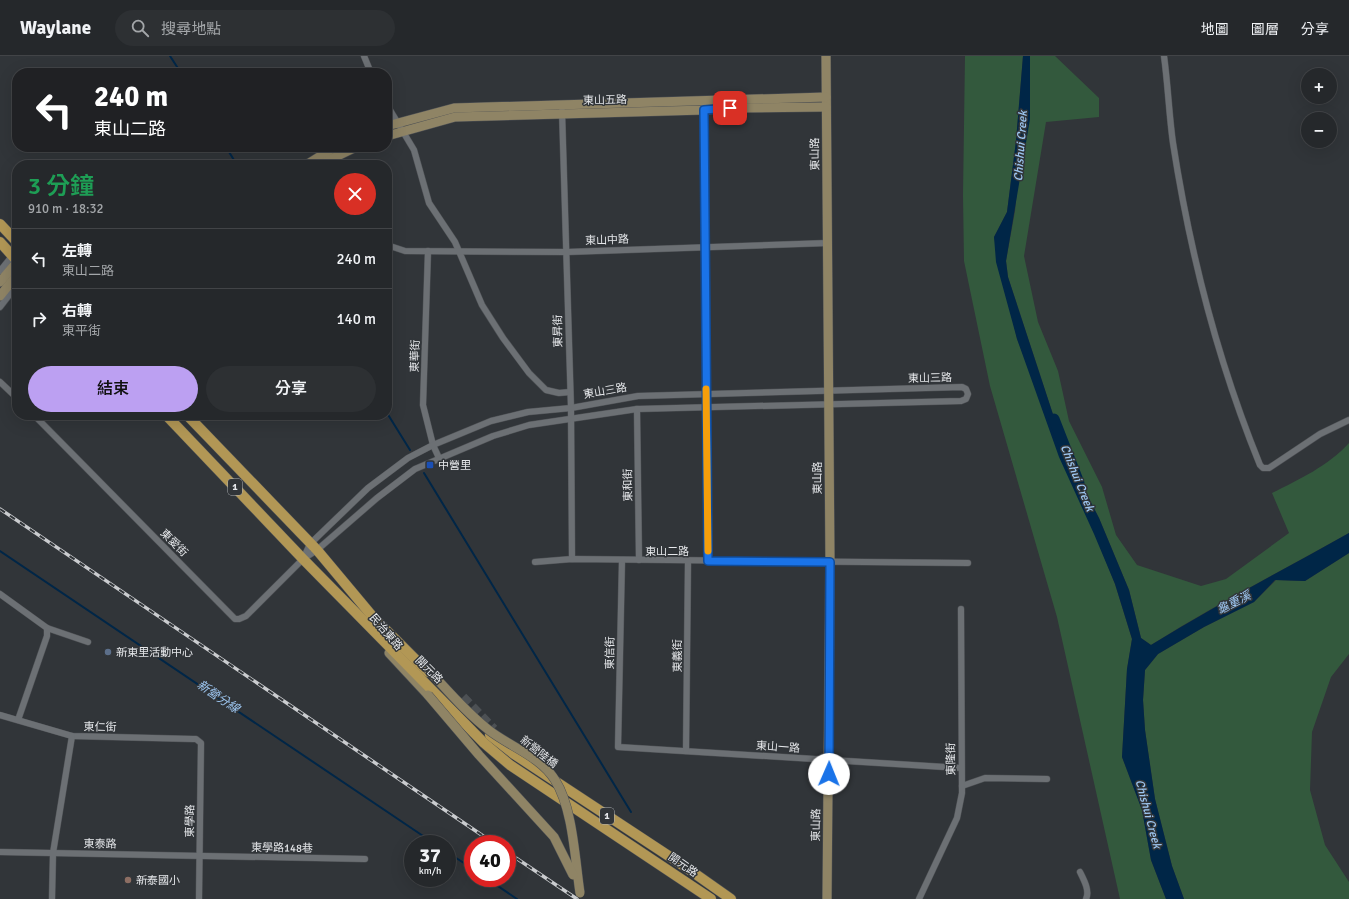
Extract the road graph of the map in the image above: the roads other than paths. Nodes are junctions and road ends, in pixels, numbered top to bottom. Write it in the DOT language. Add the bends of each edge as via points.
graph roads {
  1 [pos="364,56"];
  2 [pos="826,56"];
  3 [pos="1164,56"];
  4 [pos="369,68"];
  5 [pos="826,97"];
  6 [pos="702,100"];
  7 [pos="826,107"];
  8 [pos="562,108"];
  9 [pos="704,110"];
  10 [pos="392,114"];
  11 [pos="397,122"];
  12 [pos="392,124"];
  13 [pos="403,131"];
  14 [pos="392,134"];
  15 [pos="330,152"];
  16 [pos="344,152"];
  17 [pos="321,160"];
  18 [pos="325,160"];
  19 [pos="0,224"];
  20 [pos="12,237"];
  21 [pos="0,242"];
  22 [pos="828,243"];
  23 [pos="706,246"];
  24 [pos="392,247"];
  25 [pos="428,251"];
  26 [pos="458,251"];
  27 [pos="567,252"];
  28 [pos="12,253"];
  29 [pos="12,268"];
  30 [pos="8,278"];
  31 [pos="0,296"];
  32 [pos="0,306"];
  33 [pos="0,382"];
  34 [pos="829,390"];
  35 [pos="570,392"];
  36 [pos="12,393"];
  37 [pos="706,394"];
  38 [pos="829,403"];
  39 [pos="707,407"];
  40 [pos="571,408"];
  41 [pos="637,409"];
  42 [pos="570,419"];
  43 [pos="39,420"];
  44 [pos="171,420"];
  45 [pos="192,420"];
  46 [pos="1349,420"];
  47 [pos="433,445"];
  48 [pos="439,458"];
  49 [pos="314,547"];
  50 [pos="303,559"];
  51 [pos="572,559"];
  52 [pos="622,560"];
  53 [pos="639,560"];
  54 [pos="688,561"];
  55 [pos="708,561"];
  56 [pos="535,562"];
  57 [pos="830,562"];
  58 [pos="968,563"];
  59 [pos="336,572"];
  60 [pos="327,583"];
  61 [pos="0,594"];
  62 [pos="961,609"];
  63 [pos="47,628"];
  64 [pos="88,642"];
  65 [pos="423,664"];
  66 [pos="428,695"];
  67 [pos="0,715"];
  68 [pos="18,720"];
  69 [pos="72,736"];
  70 [pos="201,743"];
  71 [pos="618,747"];
  72 [pos="686,751"];
  73 [pos="830,760"];
  74 [pos="961,768"];
  75 [pos="488,770"];
  76 [pos="500,777"];
  77 [pos="1047,779"];
  78 [pos="962,786"];
  79 [pos="0,852"];
  80 [pos="54,853"];
  81 [pos="200,855"];
  82 [pos="365,859"];
  83 [pos="1080,872"];
  84 [pos="581,896"];
  85 [pos="52,899"];
  86 [pos="199,899"];
  87 [pos="711,899"];
  88 [pos="731,899"];
  89 [pos="827,899"];
  90 [pos="920,899"];
  91 [pos="1086,899"];
  1 -- 4 [label="street"];
  2 -- 5 [label="street, 東山路"];
  3 -- 46 [label="street" via="1173,142 1199,275 1229,380 1260,465 1269,468 1320,434"];
  5 -- 6 [label="street, 東山五路"];
  5 -- 7 [label="street, 東山路"];
  6 -- 8 [label="street, 東山五路"];
  6 -- 9 [label="street"];
  7 -- 9 [label="street, 東山五路"];
  7 -- 22 [label="street, 東山路"];
  8 -- 9 [label="street, 東山五路"];
  8 -- 11 [label="street, 東山五路" via="454,108"];
  8 -- 13 [label="street, 東山五路" via="455,117"];
  8 -- 27 [label="street, 東昇街"];
  9 -- 23 [label="street"];
  10 -- 11 [label="street, 東山三路"];
  11 -- 12 [label="street, 東山五路"];
  11 -- 13 [label="street, 東山三路"];
  13 -- 14 [label="street, 東山五路"];
  13 -- 26 [label="street, 東山三路" via="414,150 428,203 446,227"];
  15 -- 17 [label="street"];
  16 -- 18 [label="street"];
  19 -- 20 [label="main road"];
  21 -- 28 [label="main road"];
  22 -- 23 [label="street, 東山中路"];
  22 -- 34 [label="street, 東山路"];
  23 -- 27 [label="street, 東山中路"];
  23 -- 37 [label="street"];
  24 -- 25 [label="street, 東山中路" via="405,251"];
  25 -- 26 [label="street, 東山中路"];
  25 -- 47 [label="street, 東華街" via="423,405"];
  26 -- 27 [label="street, 東山中路"];
  26 -- 35 [label="street, 東山三路" via="482,305 513,354 546,390"];
  27 -- 35 [label="street, 東昇街"];
  29 -- 30 [label="street"];
  30 -- 31 [label="street"];
  30 -- 32 [label="street"];
  33 -- 36 [label="street"];
  34 -- 37 [label="street, 東山三路"];
  34 -- 38 [label="street, 東山路"];
  34 -- 38 [label="street, 東山三路" via="962,387 968,394 961,401"];
  35 -- 40 [label="street, 東昇街"];
  37 -- 39 [label="street"];
  37 -- 40 [label="street, 東山三路" via="638,396"];
  38 -- 39 [label="street, 東山三路"];
  38 -- 57 [label="street, 東山路"];
  39 -- 41 [label="street, 東山三路"];
  39 -- 55 [label="street"];
  40 -- 42 [label="street, 東昇街"];
  40 -- 47 [label="street, 東山三路" via="528,412 491,421"];
  41 -- 42 [label="street, 東山三路"];
  41 -- 53 [label="street, 東和街"];
  42 -- 48 [label="street, 東山三路" via="530,425 493,436"];
  42 -- 51 [label="street, 東昇街"];
  43 -- 50 [label="street, 東愛街" via="235,619 239,620 246,616"];
  44 -- 50 [label="main road, 開元路 / 1"];
  45 -- 49 [label="main road, 開元路 / 1"];
  47 -- 48 [label="street, 東華街"];
  47 -- 49 [label="street, 東山三路" via="408,458 368,488"];
  48 -- 49 [label="street, 東山三路" via="414,469"];
  49 -- 50 [label="street, 東山三路"];
  49 -- 59 [label="main road, 開元路 / 1"];
  50 -- 60 [label="main road, 開元路 / 1"];
  51 -- 52 [label="street, 東山二路"];
  51 -- 56 [label="street, 東山二路"];
  52 -- 53 [label="street, 東山二路"];
  52 -- 71 [label="street, 東信街"];
  53 -- 54 [label="street, 東山二路"];
  54 -- 55 [label="street, 東山二路"];
  54 -- 72 [label="street, 東義街"];
  55 -- 57 [label="street, 東山二路"];
  57 -- 58 [label="street, 東山二路"];
  57 -- 73 [label="street, 東山路"];
  59 -- 65 [label="street, 開元路"];
  59 -- 88 [label="main road, 開元路 / 1" via="373,617 490,735 514,754"];
  60 -- 66 [label="street, 民治東路"];
  60 -- 87 [label="main road, 開元路 / 1" via="484,744 510,765"];
  61 -- 63 [label="street"];
  62 -- 74 [label="street, 東隆街"];
  63 -- 64 [label="street"];
  63 -- 68 [label="street" via="47,636"];
  65 -- 84 [label="street, 新營陸橋, bridge" via="489,731 528,755 555,779 567,808"];
  66 -- 84 [label="street, 新營陸橋, bridge" via="554,837 569,863"];
  67 -- 68 [label="street, 東仁街"];
  68 -- 69 [label="street, 東仁街"];
  69 -- 70 [label="street, 東仁街" via="196,739"];
  69 -- 80 [label="street"];
  70 -- 81 [label="street, 東學路"];
  71 -- 72 [label="street, 東山一路"];
  72 -- 73 [label="street, 東山一路"];
  73 -- 74 [label="street, 東山一路"];
  73 -- 89 [label="street, 東山路"];
  74 -- 78 [label="street, 東隆街"];
  75 -- 76 [label="street"];
  77 -- 78 [label="street" via="985,778"];
  78 -- 90 [label="street, 東隆街" via="957,818"];
  79 -- 80 [label="street, 東泰路"];
  80 -- 81 [label="street, 東泰路"];
  80 -- 85 [label="street"];
  81 -- 82 [label="street, 東學路148巷"];
  81 -- 86 [label="street, 東學路"];
  83 -- 91 [label="street" via="1085,882 1088,897"];
}
